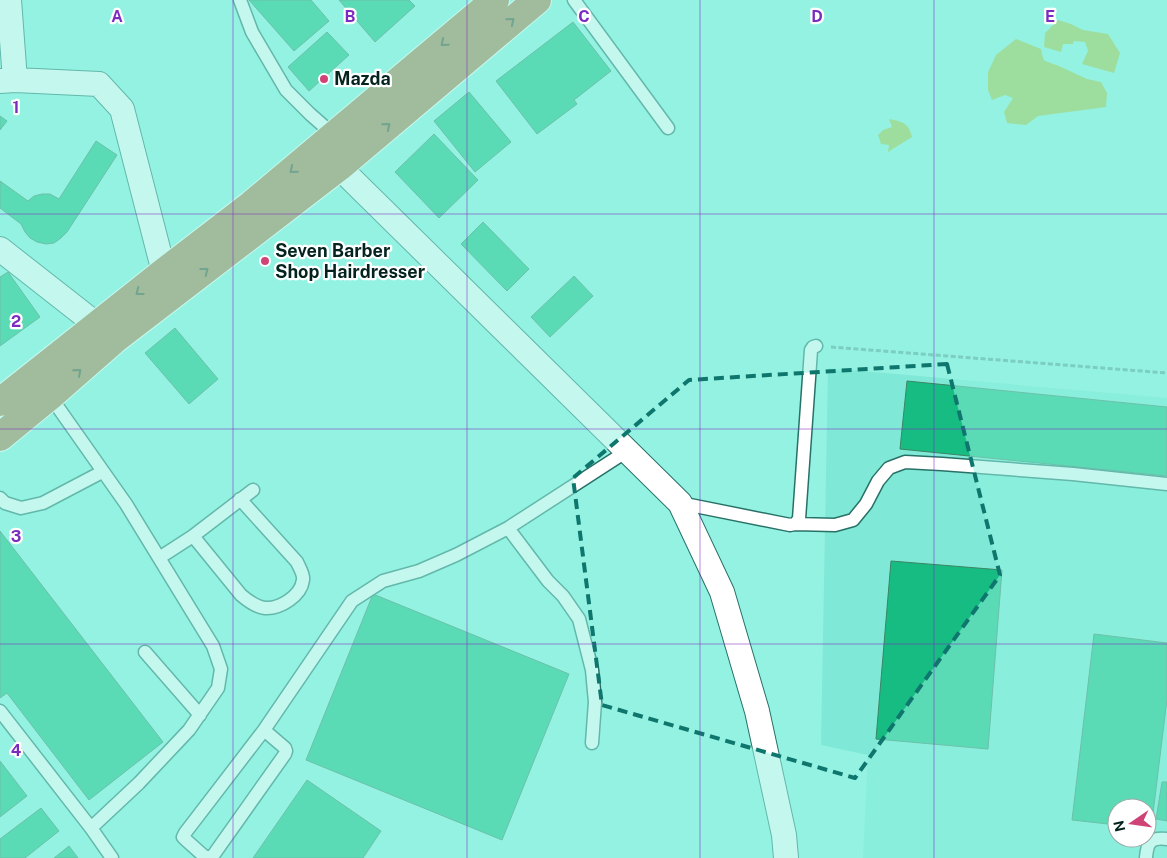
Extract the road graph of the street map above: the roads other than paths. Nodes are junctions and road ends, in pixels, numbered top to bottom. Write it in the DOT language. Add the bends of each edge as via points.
graph roads {
  1 [pos="9,0"];
  2 [pos="240,0"];
  3 [pos="495,0"];
  4 [pos="537,0"];
  5 [pos="574,0"];
  6 [pos="8,81"];
  7 [pos="668,128"];
  8 [pos="328,141"];
  9 [pos="346,160"];
  10 [pos="0,249"];
  11 [pos="164,272"];
  12 [pos="97,325"];
  13 [pos="816,346"];
  14 [pos="50,396"];
  15 [pos="0,402"];
  16 [pos="0,436"];
  17 [pos="627,451"];
  18 [pos="102,472"];
  19 [pos="1167,484"];
  20 [pos="253,490"];
  21 [pos="0,498"];
  22 [pos="240,500"];
  23 [pos="680,503"];
  24 [pos="795,524"];
  25 [pos="508,528"];
  26 [pos="193,536"];
  27 [pos="158,558"];
  28 [pos="145,652"];
  29 [pos="0,711"];
  30 [pos="200,715"];
  31 [pos="264,730"];
  32 [pos="592,743"];
  33 [pos="91,828"];
  34 [pos="1167,839"];
  35 [pos="112,858"];
  36 [pos="786,858"];
  37 [pos="1146,858"];
  1 -- 6 [label="street"];
  2 -- 8 [label="lane" via="252,32 286,90 310,114"];
  3 -- 8 [label="highway, one-way"];
  9 -- 4 [label="highway, one-way"];
  5 -- 7 [label="lane"];
  6 -- 11 [label="street" via="99,84 122,109"];
  8 -- 9 [label="street"];
  8 -- 11 [label="highway, one-way"];
  14 -- 9 [label="highway, one-way" via="116,339"];
  9 -- 17 [label="street"];
  10 -- 12 [label="street"];
  11 -- 12 [label="highway, one-way"];
  12 -- 15 [label="highway"];
  13 -- 24 [label="lane" via="811,350 799,519"];
  14 -- 16 [label="highway"];
  14 -- 18 [label="lane"];
  17 -- 23 [label="street"];
  17 -- 25 [label="lane"];
  18 -- 21 [label="lane" via="43,503 20,508"];
  18 -- 27 [label="lane" via="126,504"];
  19 -- 24 [label="lane" via="905,462 889,468 853,520 835,524"];
  20 -- 22 [label="lane"];
  22 -- 26 [label="lane"];
  22 -- 26 [label="lane" via="297,562 304,579 299,592 291,599 278,606 264,608 250,603"];
  23 -- 24 [label="lane"];
  23 -- 36 [label="street" via="722,592 758,711 784,834"];
  25 -- 31 [label="lane" via="419,571 383,581 352,601"];
  25 -- 32 [label="lane" via="579,619 592,670 596,702"];
  26 -- 27 [label="lane"];
  27 -- 30 [label="lane" via="212,646 221,670 218,688"];
  28 -- 30 [label="lane"];
  29 -- 33 [label="lane"];
  30 -- 33 [label="lane" via="139,783"];
  31 -- 31 [label="lane" via="183,837 205,857 212,857 285,754 285,748"];
  33 -- 35 [label="lane"];
  34 -- 37 [label="lane" via="1151,842 1147,846"];
}
